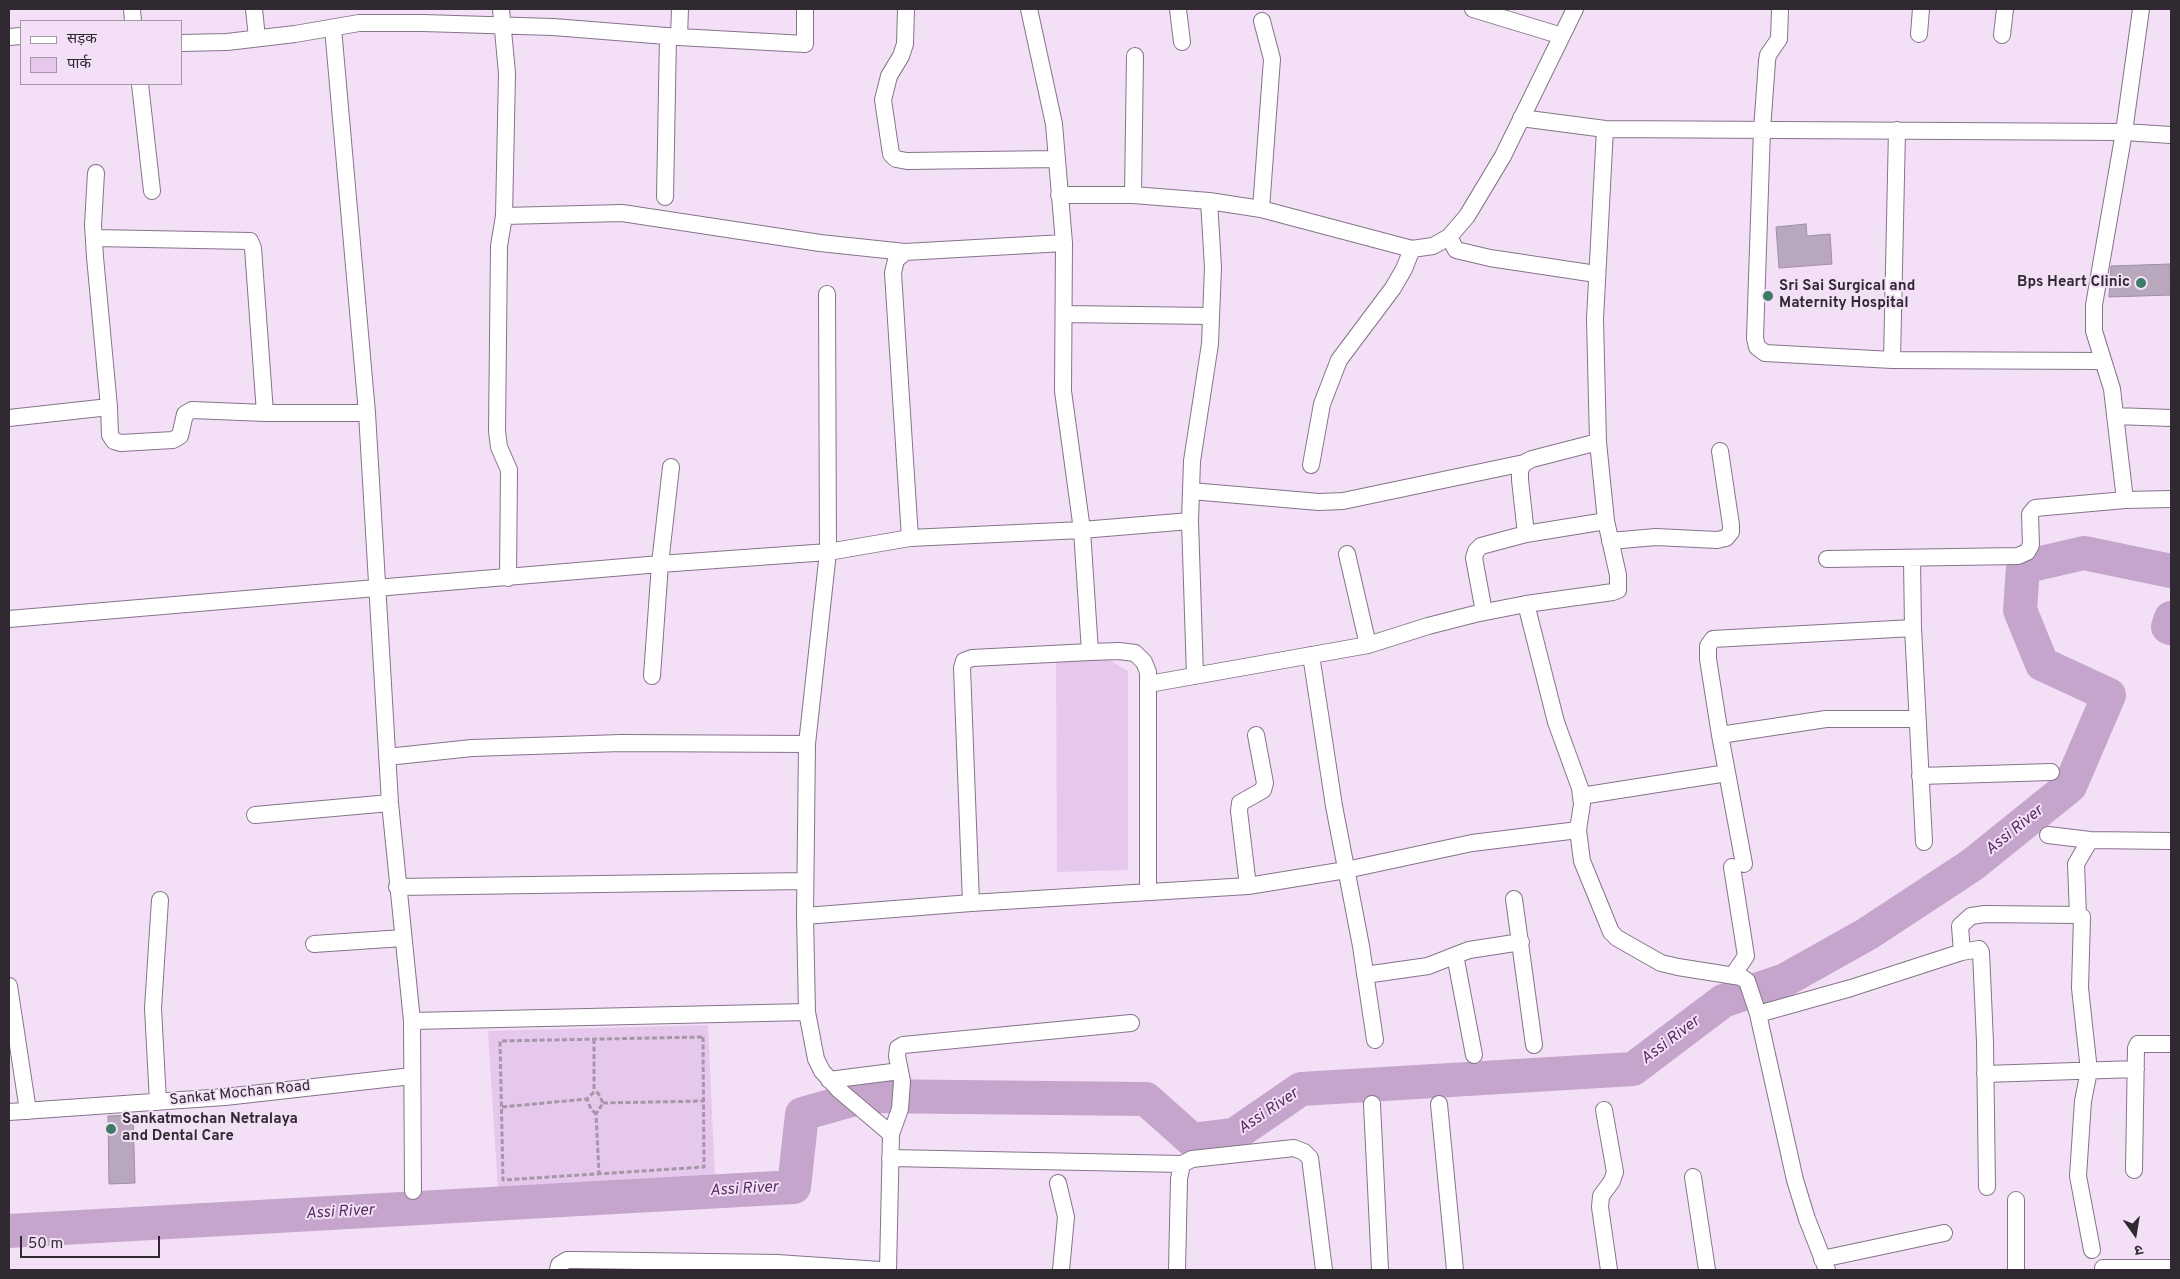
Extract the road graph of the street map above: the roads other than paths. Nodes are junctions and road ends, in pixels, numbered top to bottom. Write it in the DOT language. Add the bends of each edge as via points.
graph roads {
  1 [pos="254,9"];
  2 [pos="680,9"];
  3 [pos="805,9"];
  4 [pos="906,9"];
  5 [pos="1029,9"];
  6 [pos="1178,9"];
  7 [pos="1473,9"];
  8 [pos="1575,9"];
  9 [pos="1780,9"];
  10 [pos="1921,9"];
  11 [pos="2005,9"];
  12 [pos="2141,9"];
  13 [pos="423,16"];
  14 [pos="501,17"];
  15 [pos="1262,21"];
  16 [pos="333,28"];
  17 [pos="1919,34"];
  18 [pos="2002,35"];
  19 [pos="1562,36"];
  20 [pos="674,37"];
  21 [pos="257,38"];
  22 [pos="1182,42"];
  23 [pos="182,44"];
  24 [pos="1135,56"];
  25 [pos="140,85"];
  26 [pos="1521,118"];
  27 [pos="1604,129"];
  28 [pos="1762,130"];
  29 [pos="1897,130"];
  30 [pos="2124,132"];
  31 [pos="2171,134"];
  32 [pos="1056,159"];
  33 [pos="96,173"];
  34 [pos="152,191"];
  35 [pos="1058,195"];
  36 [pos="1132,195"];
  37 [pos="665,197"];
  38 [pos="1209,201"];
  39 [pos="1260,209"];
  40 [pos="504,216"];
  41 [pos="1449,236"];
  42 [pos="94,238"];
  43 [pos="1064,243"];
  44 [pos="1412,249"];
  45 [pos="904,252"];
  46 [pos="1596,274"];
  47 [pos="827,294"];
  48 [pos="1064,314"];
  49 [pos="1210,316"];
  50 [pos="1892,360"];
  51 [pos="2101,361"];
  52 [pos="109,407"];
  53 [pos="265,413"];
  54 [pos="367,413"];
  55 [pos="2116,416"];
  56 [pos="9,418"];
  57 [pos="2171,418"];
  58 [pos="1598,442"];
  59 [pos="1720,451"];
  60 [pos="1524,462"];
  61 [pos="1311,465"];
  62 [pos="671,467"];
  63 [pos="1191,490"];
  64 [pos="2171,499"];
  65 [pos="2125,500"];
  66 [pos="1190,521"];
  67 [pos="1606,521"];
  68 [pos="1082,530"];
  69 [pos="1526,534"];
  70 [pos="910,538"];
  71 [pos="1610,541"];
  72 [pos="828,552"];
  73 [pos="1348,554"];
  74 [pos="1827,558"];
  75 [pos="1912,559"];
  76 [pos="660,564"];
  77 [pos="508,578"];
  78 [pos="379,589"];
  79 [pos="1526,604"];
  80 [pos="1484,612"];
  81 [pos="9,619"];
  82 [pos="1913,628"];
  83 [pos="1368,645"];
  84 [pos="1090,652"];
  85 [pos="1311,655"];
  86 [pos="652,676"];
  87 [pos="1195,676"];
  88 [pos="1149,684"];
  89 [pos="1917,719"];
  90 [pos="1256,735"];
  91 [pos="1720,735"];
  92 [pos="807,744"];
  93 [pos="387,757"];
  94 [pos="2051,772"];
  95 [pos="1727,774"];
  96 [pos="1920,776"];
  97 [pos="1581,796"];
  98 [pos="390,803"];
  99 [pos="255,815"];
  100 [pos="1578,830"];
  101 [pos="2048,835"];
  102 [pos="2090,840"];
  103 [pos="2171,841"];
  104 [pos="1924,842"];
  105 [pos="1346,870"];
  106 [pos="805,881"];
  107 [pos="1248,886"];
  108 [pos="397,887"];
  109 [pos="1148,892"];
  110 [pos="1514,899"];
  111 [pos="160,900"];
  112 [pos="970,903"];
  113 [pos="2078,915"];
  114 [pos="805,916"];
  115 [pos="403,938"];
  116 [pos="1521,942"];
  117 [pos="314,944"];
  118 [pos="1962,952"];
  119 [pos="1455,955"];
  120 [pos="1365,975"];
  121 [pos="1740,978"];
  122 [pos="9,986"];
  123 [pos="1757,1010"];
  124 [pos="807,1012"];
  125 [pos="412,1021"];
  126 [pos="1131,1023"];
  127 [pos="1375,1040"];
  128 [pos="2171,1044"];
  129 [pos="1534,1045"];
  130 [pos="1474,1055"];
  131 [pos="2136,1069"];
  132 [pos="2089,1070"];
  133 [pos="1985,1074"];
  134 [pos="412,1076"];
  135 [pos="901,1076"];
  136 [pos="834,1085"];
  137 [pos="158,1102"];
  138 [pos="1372,1104"];
  139 [pos="1439,1104"];
  140 [pos="1604,1110"];
  141 [pos="28,1111"];
  142 [pos="9,1112"];
  143 [pos="891,1134"];
  144 [pos="890,1158"];
  145 [pos="1182,1164"];
  146 [pos="2134,1170"];
  147 [pos="1693,1177"];
  148 [pos="1058,1183"];
  149 [pos="1986,1187"];
  150 [pos="414,1191"];
  151 [pos="2016,1200"];
  152 [pos="1944,1233"];
  153 [pos="2092,1250"];
  154 [pos="1824,1265"];
  155 [pos="2103,1268"];
  156 [pos="2171,1268"];
  157 [pos="558,1270"];
  158 [pos="880,1270"];
  159 [pos="888,1270"];
  160 [pos="1061,1270"];
  161 [pos="1177,1270"];
  162 [pos="1324,1270"];
  163 [pos="1380,1270"];
  164 [pos="1455,1270"];
  165 [pos="1609,1270"];
  166 [pos="1707,1270"];
  167 [pos="2016,1270"];
  1 -- 21 [label="street"];
  2 -- 20 [label="street"];
  3 -- 20 [label="street" via="805,44"];
  4 -- 32 [label="street" via="905,44 889,76 883,100 891,154 896,159"];
  5 -- 32 [label="street" via="1054,124"];
  6 -- 22 [label="street"];
  7 -- 19 [label="street"];
  8 -- 19 [label="street"];
  9 -- 28 [label="street" via="1779,39 1767,61"];
  10 -- 17 [label="street"];
  11 -- 18 [label="street"];
  12 -- 30 [label="street"];
  13 -- 14 [label="street"];
  13 -- 16 [label="street"];
  14 -- 20 [label="street" via="553,27"];
  14 -- 40 [label="street" via="507,73"];
  15 -- 39 [label="street" via="1272,59"];
  16 -- 21 [label="street"];
  16 -- 54 [label="street"];
  19 -- 26 [label="street"];
  20 -- 37 [label="street"];
  21 -- 23 [label="street"];
  24 -- 36 [label="street"];
  25 -- 34 [label="street"];
  26 -- 27 [label="street"];
  26 -- 41 [label="street" via="1503,156 1467,216"];
  27 -- 28 [label="street"];
  27 -- 46 [label="street"];
  28 -- 29 [label="street"];
  28 -- 50 [label="street" via="1757,347 1765,354"];
  29 -- 30 [label="street"];
  29 -- 50 [label="street"];
  30 -- 31 [label="street"];
  30 -- 51 [label="street" via="2094,305 2094,331"];
  32 -- 35 [label="street"];
  33 -- 42 [label="street"];
  35 -- 36 [label="street"];
  35 -- 43 [label="street"];
  36 -- 38 [label="street"];
  38 -- 39 [label="street"];
  38 -- 49 [label="street" via="1213,267"];
  39 -- 44 [label="street"];
  40 -- 45 [label="street" via="622,213 820,243"];
  40 -- 77 [label="street" via="498,246 496,431 509,470"];
  41 -- 44 [label="street" via="1433,246"];
  41 -- 46 [label="street" via="1456,250"];
  42 -- 52 [label="street"];
  42 -- 53 [label="street" via="250,241"];
  43 -- 45 [label="street"];
  43 -- 48 [label="street"];
  44 -- 61 [label="street" via="1392,288 1339,360 1322,404"];
  45 -- 70 [label="street" via="896,260 893,273"];
  46 -- 58 [label="street"];
  47 -- 72 [label="street"];
  48 -- 49 [label="street"];
  48 -- 68 [label="street" via="1063,391"];
  49 -- 63 [label="street" via="1210,344 1198,409"];
  50 -- 51 [label="street"];
  51 -- 55 [label="street" via="2112,389"];
  52 -- 53 [label="street" via="110,435 114,441 122,443 173,440 180,436 185,414 192,410"];
  52 -- 56 [label="street"];
  53 -- 54 [label="street"];
  54 -- 78 [label="street"];
  55 -- 57 [label="street"];
  55 -- 65 [label="street"];
  58 -- 60 [label="street"];
  58 -- 67 [label="street"];
  59 -- 71 [label="street" via="1731,525 1726,538 1656,537"];
  60 -- 63 [label="street" via="1343,501 1319,502"];
  60 -- 69 [label="street" via="1520,480"];
  62 -- 76 [label="street"];
  63 -- 66 [label="street"];
  64 -- 65 [label="street"];
  65 -- 75 [label="street" via="2035,508 2030,514 2031,545 2027,552 2018,556"];
  66 -- 68 [label="street"];
  66 -- 87 [label="street"];
  67 -- 69 [label="street"];
  67 -- 71 [label="street"];
  68 -- 70 [label="street"];
  68 -- 84 [label="street"];
  69 -- 80 [label="street" via="1476,550 1474,558"];
  70 -- 72 [label="street"];
  71 -- 79 [label="street" via="1618,590"];
  72 -- 76 [label="street"];
  72 -- 92 [label="street"];
  73 -- 83 [label="street"];
  74 -- 75 [label="street"];
  75 -- 82 [label="street"];
  76 -- 77 [label="street"];
  76 -- 86 [label="street"];
  77 -- 78 [label="street"];
  78 -- 81 [label="street"];
  78 -- 93 [label="street"];
  79 -- 80 [label="street"];
  79 -- 97 [label="street" via="1556,722 1576,772"];
  80 -- 83 [label="street"];
  82 -- 89 [label="street"];
  82 -- 91 [label="street" via="1713,639 1708,646 1708,658"];
  83 -- 85 [label="street"];
  84 -- 88 [label="street" via="1135,653 1144,662"];
  84 -- 112 [label="street" via="964,661"];
  85 -- 87 [label="street"];
  85 -- 105 [label="street"];
  87 -- 88 [label="street"];
  88 -- 109 [label="street"];
  89 -- 91 [label="street" via="1826,719"];
  89 -- 96 [label="street"];
  90 -- 107 [label="street" via="1265,783 1263,790 1240,803 1239,811"];
  91 -- 95 [label="street"];
  92 -- 93 [label="street" via="611,743 472,748"];
  92 -- 106 [label="street"];
  93 -- 98 [label="street"];
  94 -- 96 [label="street"];
  95 -- 97 [label="street"];
  95 -- 121 [label="street" via="1746,956"];
  96 -- 104 [label="street"];
  97 -- 100 [label="street"];
  98 -- 99 [label="street"];
  98 -- 108 [label="street"];
  100 -- 105 [label="street" via="1472,843"];
  100 -- 121 [label="street" via="1582,861 1611,932 1617,938 1678,968"];
  101 -- 102 [label="street"];
  102 -- 103 [label="street"];
  102 -- 113 [label="street" via="2076,864"];
  105 -- 107 [label="street"];
  105 -- 120 [label="street"];
  106 -- 108 [label="street"];
  106 -- 114 [label="street"];
  107 -- 109 [label="street"];
  108 -- 115 [label="street"];
  109 -- 112 [label="street"];
  110 -- 116 [label="street"];
  111 -- 137 [label="street" via="152,1008"];
  112 -- 114 [label="street"];
  113 -- 118 [label="street" via="1971,916 1960,926"];
  113 -- 132 [label="street" via="2082,917 2080,988"];
  114 -- 124 [label="street"];
  115 -- 117 [label="street"];
  115 -- 125 [label="street"];
  116 -- 119 [label="street"];
  116 -- 129 [label="street"];
  118 -- 123 [label="street" via="1851,988"];
  118 -- 133 [label="street" via="1975,949 1982,952"];
  119 -- 120 [label="street" via="1428,966"];
  119 -- 130 [label="street"];
  120 -- 127 [label="street"];
  121 -- 123 [label="street"];
  122 -- 141 [label="street"];
  123 -- 154 [label="street" via="1795,1180"];
  124 -- 125 [label="street"];
  124 -- 136 [label="street" via="816,1059"];
  125 -- 134 [label="street"];
  126 -- 135 [label="street" via="903,1045 898,1048 897,1056"];
  128 -- 131 [label="street" via="2138,1044"];
  131 -- 132 [label="street"];
  131 -- 146 [label="street"];
  132 -- 133 [label="street"];
  132 -- 153 [label="street" via="2083,1101 2078,1176"];
  133 -- 149 [label="street"];
  134 -- 137 [label="street, Sankat Mochan Road"];
  134 -- 150 [label="street"];
  135 -- 136 [label="street"];
  135 -- 143 [label="street" via="900,1110"];
  136 -- 143 [label="street"];
  137 -- 141 [label="street, Sankat Mochan Road"];
  138 -- 163 [label="street"];
  139 -- 164 [label="street"];
  140 -- 165 [label="street" via="1615,1172 1601,1196 1600,1207"];
  141 -- 142 [label="street, Sankat Mochan Road"];
  143 -- 144 [label="street"];
  144 -- 145 [label="street"];
  144 -- 159 [label="street"];
  145 -- 161 [label="street"];
  145 -- 162 [label="street" via="1192,1159 1294,1148 1304,1152 1310,1158"];
  147 -- 166 [label="street"];
  148 -- 160 [label="street" via="1066,1216"];
  151 -- 167 [label="street"];
  152 -- 154 [label="street"];
  155 -- 156 [label="street"];
  157 -- 158 [label="street" via="559,1265 567,1260 777,1263"];
}
